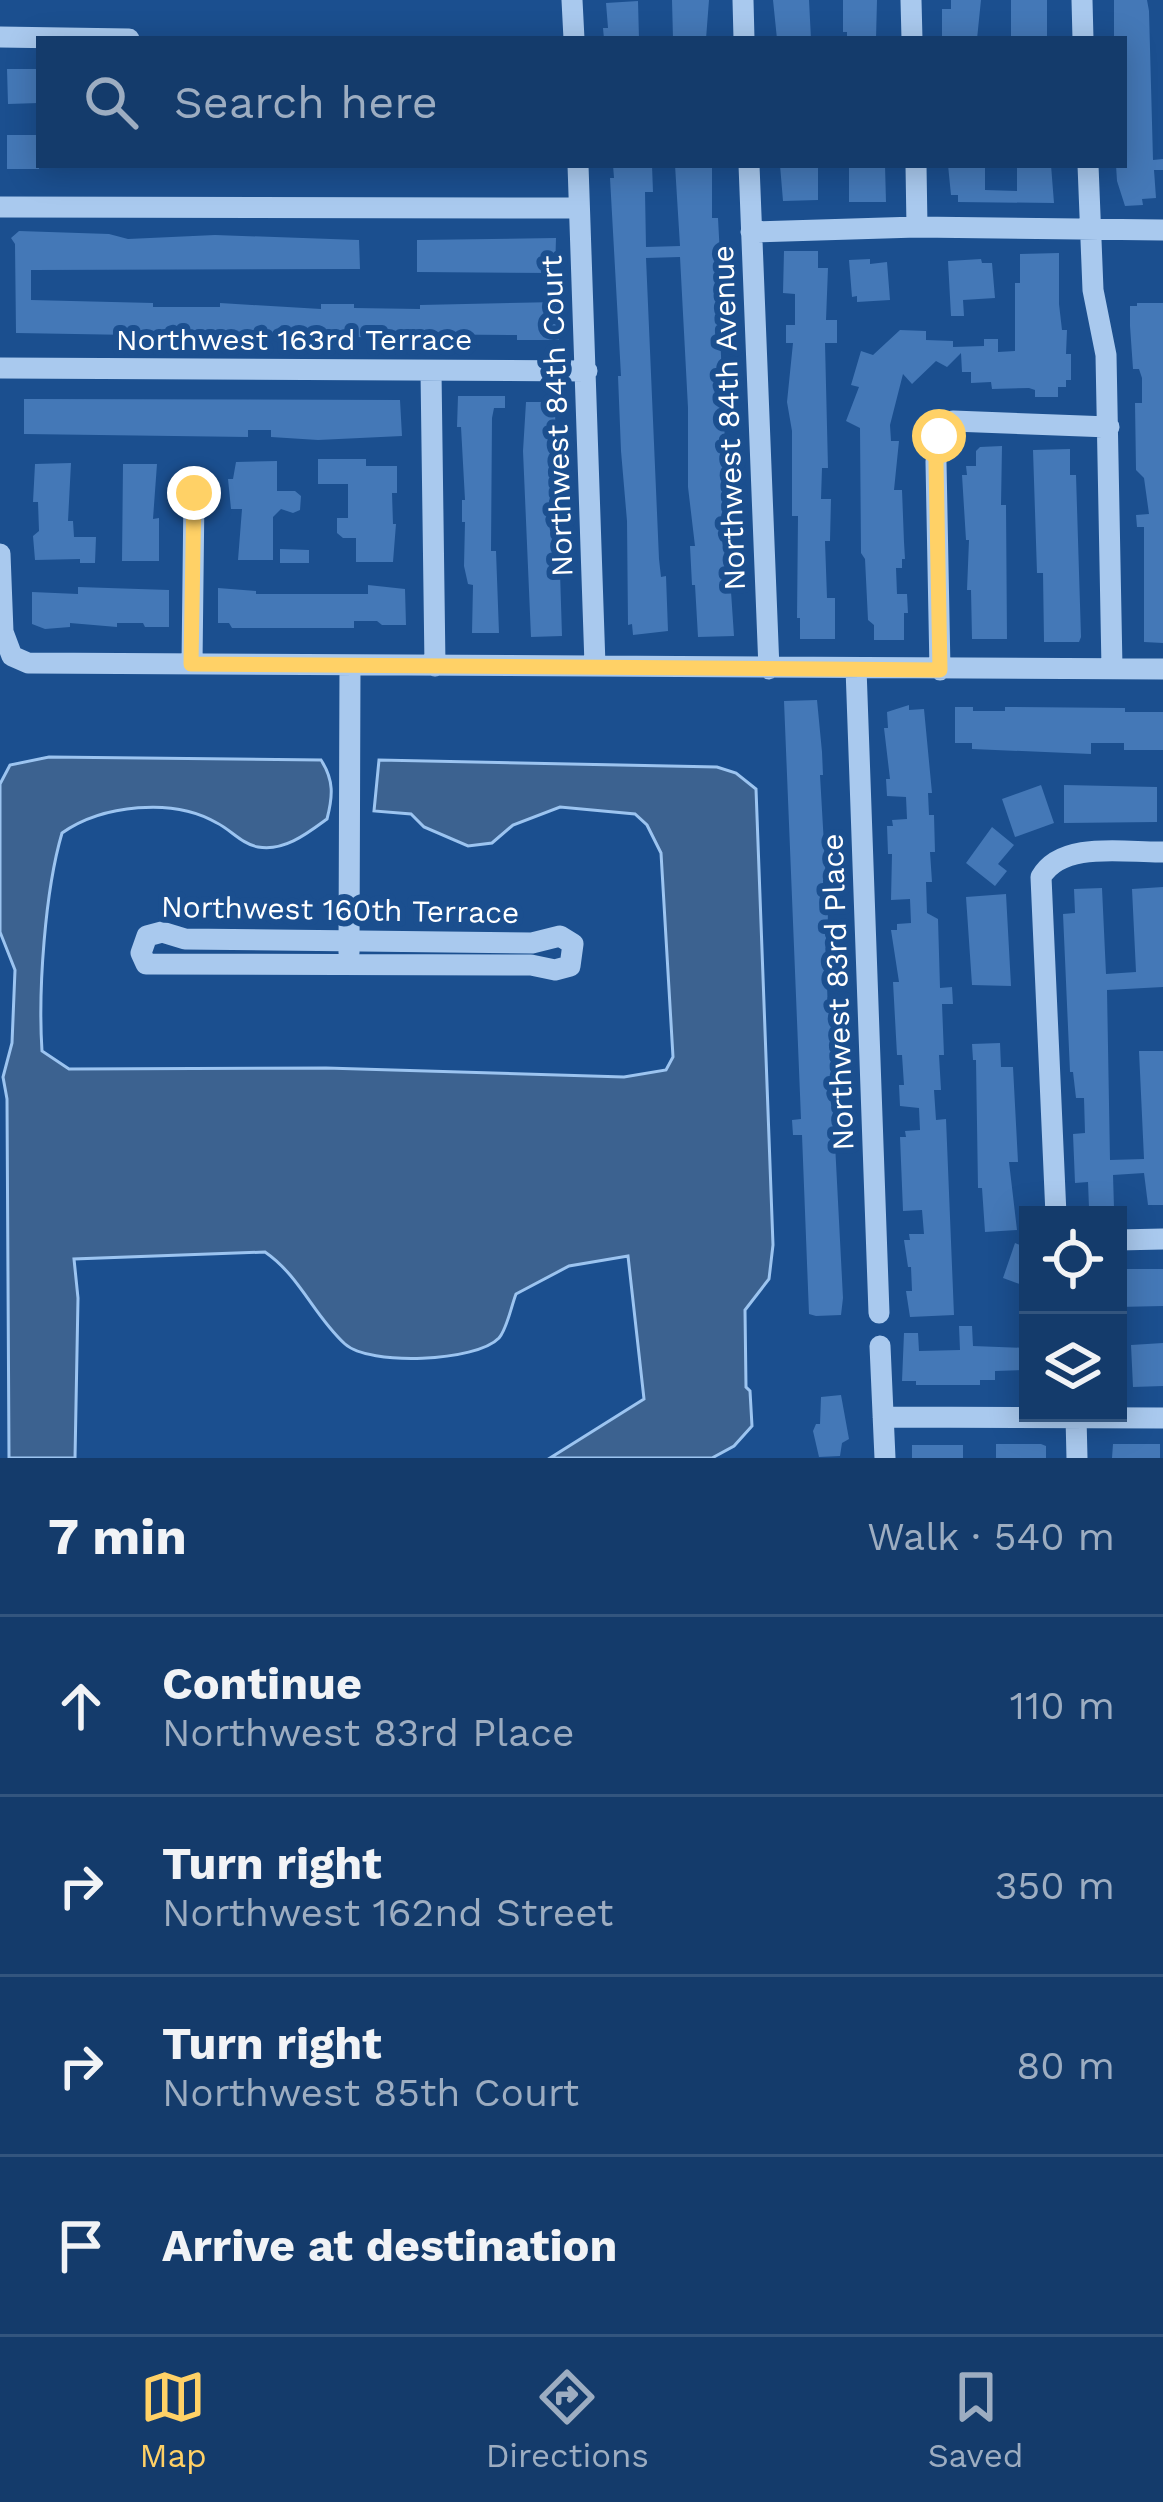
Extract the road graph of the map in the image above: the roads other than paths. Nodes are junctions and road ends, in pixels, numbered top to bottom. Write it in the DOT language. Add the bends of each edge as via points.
graph roads {
  1 [pos="572,0"];
  2 [pos="743,0"];
  3 [pos="911,0"];
  4 [pos="1082,0"];
  5 [pos="574,36"];
  6 [pos="744,36"];
  7 [pos="912,36"];
  8 [pos="1083,36"];
  9 [pos="0,38"];
  10 [pos="36,38"];
  11 [pos="578,168"];
  12 [pos="749,168"];
  13 [pos="916,168"];
  14 [pos="1088,168"];
  15 [pos="0,207"];
  16 [pos="579,208"];
  17 [pos="917,227"];
  18 [pos="1094,230"];
  19 [pos="1163,230"];
  20 [pos="751,232"];
  21 [pos="0,368"];
  22 [pos="587,370"];
  23 [pos="431,371"];
  24 [pos="1109,427"];
  25 [pos="194,493"];
  26 [pos="0,554"];
  27 [pos="13,660"];
  28 [pos="191,664"];
  29 [pos="350,665"];
  30 [pos="595,665"];
  31 [pos="435,666"];
  32 [pos="856,668"];
  33 [pos="1112,668"];
  34 [pos="769,669"];
  35 [pos="1163,669"];
  36 [pos="940,670"];
  37 [pos="1163,853"];
  38 [pos="350,951"];
  39 [pos="1056,1206"];
  40 [pos="1163,1239"];
  41 [pos="1127,1240"];
  42 [pos="879,1313"];
  43 [pos="880,1346"];
  44 [pos="883,1417"];
  45 [pos="1019,1417"];
  46 [pos="1127,1418"];
  47 [pos="1163,1418"];
  48 [pos="1076,1422"];
  49 [pos="885,1458"];
  50 [pos="1077,1458"];
  1 -- 5 [label="street"];
  2 -- 6 [label="street"];
  3 -- 7 [label="street"];
  4 -- 8 [label="street"];
  9 -- 10 [label="street"];
  11 -- 16 [label="street, Northwest 84th Court"];
  12 -- 20 [label="street, Northwest 84th Avenue"];
  13 -- 17 [label="street"];
  14 -- 18 [label="street"];
  15 -- 16 [label="street"];
  16 -- 22 [label="street, Northwest 84th Court"];
  17 -- 18 [label="street"];
  17 -- 20 [label="street"];
  18 -- 19 [label="street"];
  18 -- 24 [label="street"];
  20 -- 34 [label="street, Northwest 84th Avenue"];
  21 -- 23 [label="street, Northwest 163rd Terrace"];
  22 -- 23 [label="street, Northwest 163rd Terrace"];
  22 -- 30 [label="street, Northwest 84th Court"];
  23 -- 31 [label="street"];
  24 -- 33 [label="street"];
  24 -- 36 [label="street" via="953,421 939,436"];
  25 -- 28 [label="street"];
  26 -- 27 [label="street" via="3,632"];
  27 -- 28 [label="street"];
  28 -- 29 [label="street"];
  29 -- 31 [label="street"];
  29 -- 38 [label="street"];
  30 -- 31 [label="street"];
  30 -- 34 [label="street"];
  32 -- 34 [label="street"];
  32 -- 36 [label="street"];
  32 -- 42 [label="street, Northwest 83rd Place"];
  33 -- 35 [label="street"];
  33 -- 36 [label="street"];
  37 -- 39 [label="street" via="1069,854 1042,877"];
  38 -- 38 [label="street, Northwest 160th Terrace" via="160,967 141,953 147,936 162,932"];
  38 -- 38 [label="street, Northwest 160th Terrace" via="560,936 573,944 574,956 555,970"];
  40 -- 41 [label="street"];
  43 -- 44 [label="street"];
  44 -- 45 [label="street"];
  44 -- 49 [label="street"];
  46 -- 47 [label="street"];
  48 -- 50 [label="street"];
}
